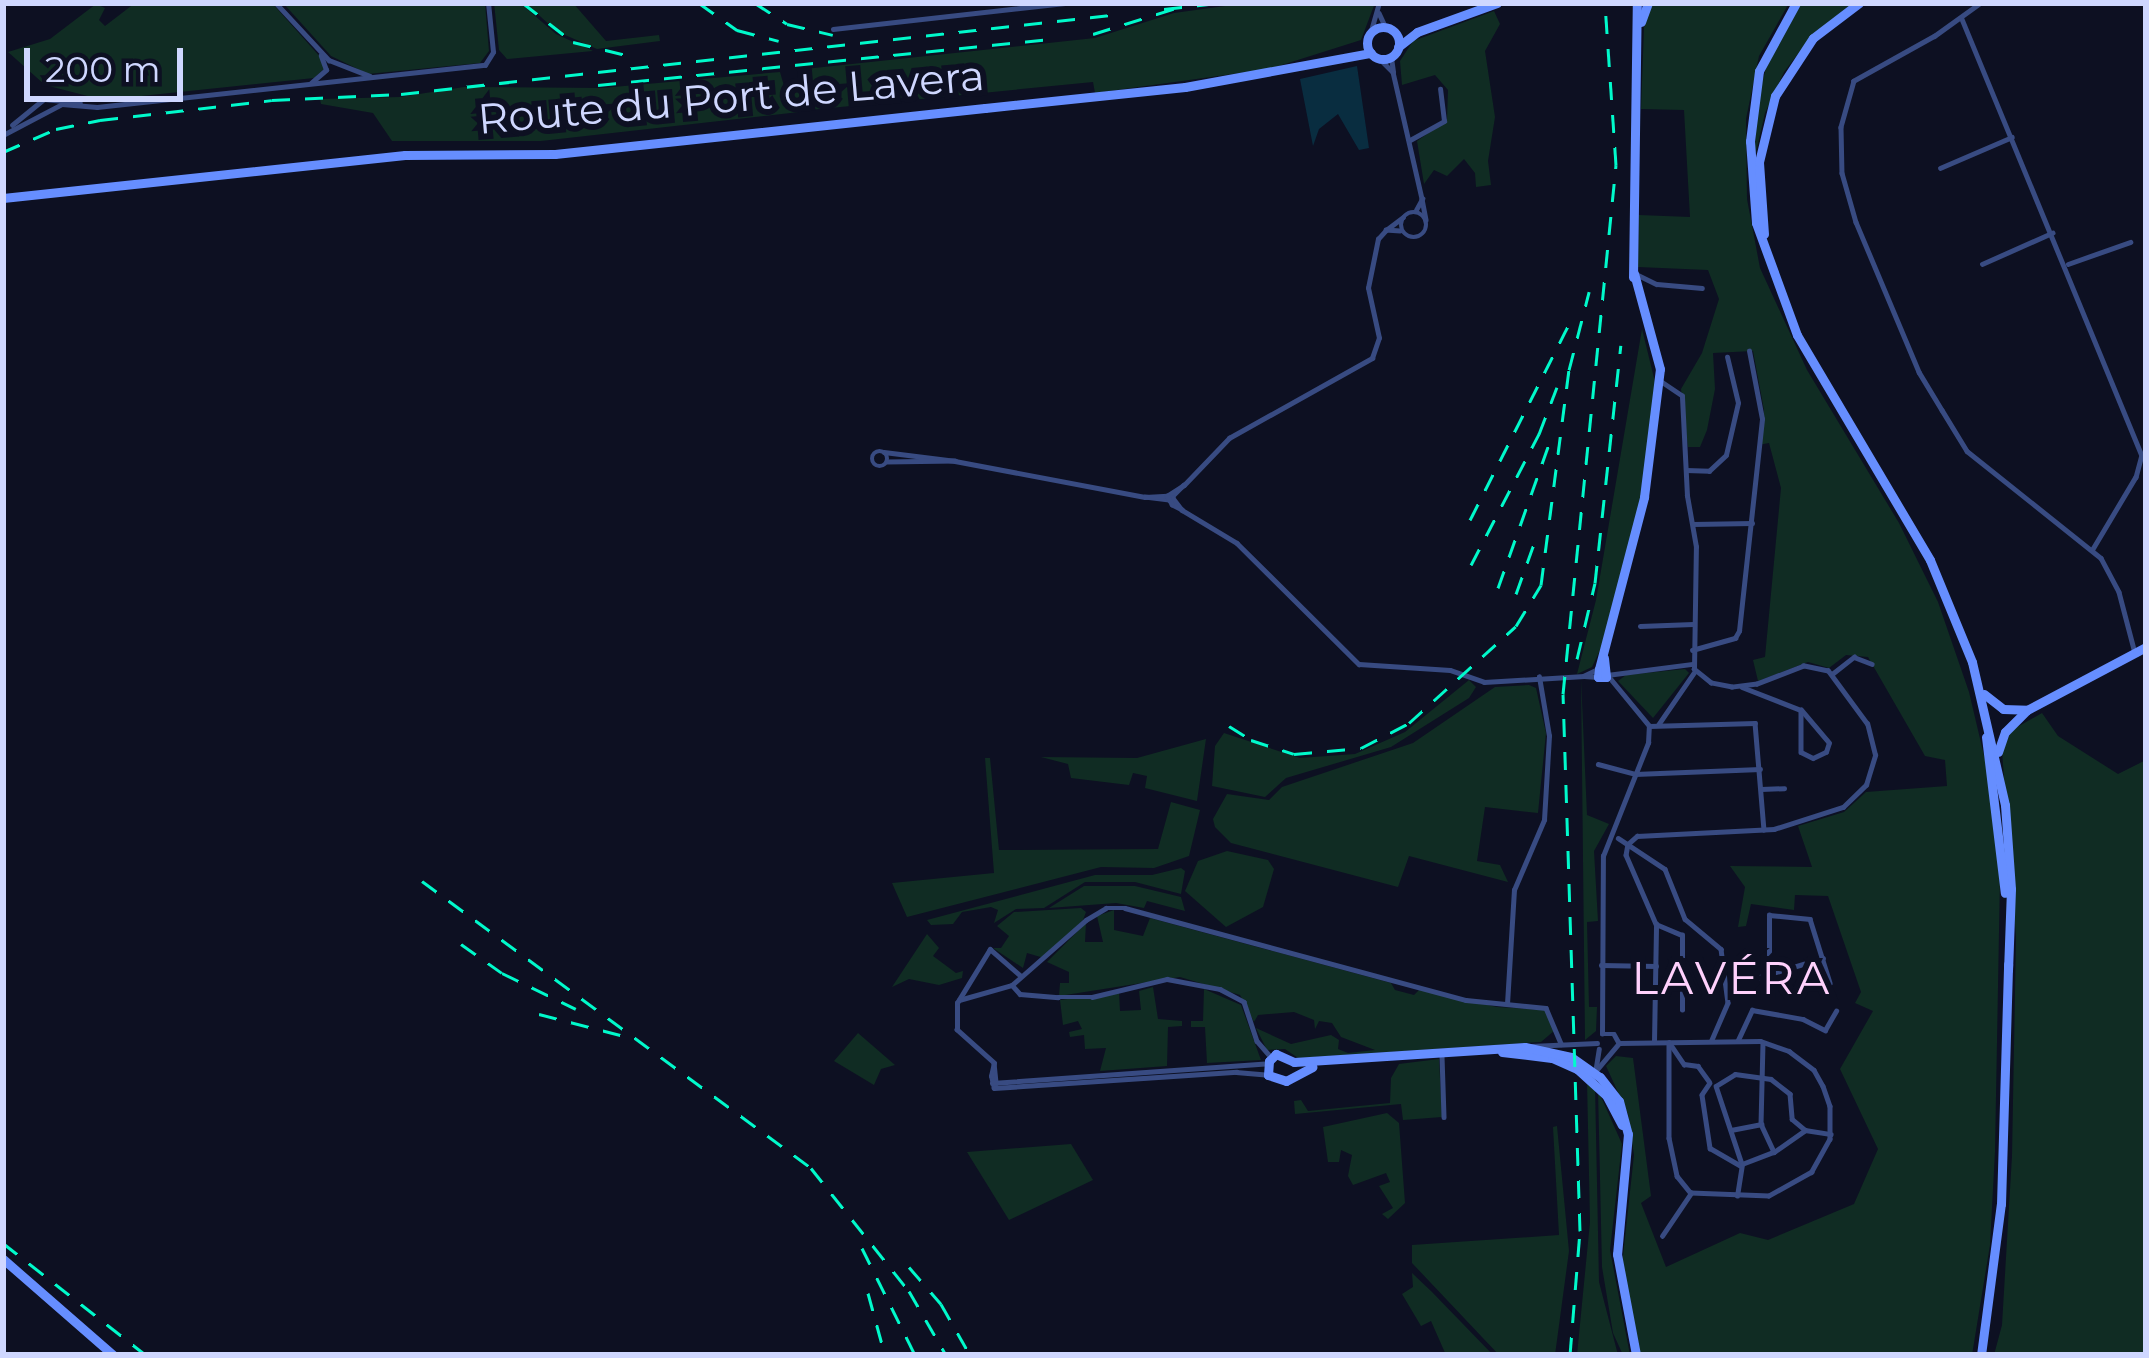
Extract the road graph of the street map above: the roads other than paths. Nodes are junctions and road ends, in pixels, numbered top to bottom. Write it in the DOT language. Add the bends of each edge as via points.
graph roads {
  1 [pos="276,3"];
  2 [pos="488,3"];
  3 [pos="1065,3"];
  4 [pos="1497,3"];
  5 [pos="1637,3"];
  6 [pos="1648,3"];
  7 [pos="1796,3"];
  8 [pos="1859,3"];
  9 [pos="1981,3"];
  10 [pos="1378,5"];
  11 [pos="1453,19"];
  12 [pos="1962,19"];
  13 [pos="833,29"];
  14 [pos="1390,30"];
  15 [pos="1639,33"];
  16 [pos="1369,37"];
  17 [pos="315,47"];
  18 [pos="1385,54"];
  19 [pos="1318,60"];
  20 [pos="1393,72"];
  21 [pos="387,76"];
  22 [pos="305,84"];
  23 [pos="1440,89"];
  24 [pos="3,134"];
  25 [pos="2012,137"];
  26 [pos="1410,140"];
  27 [pos="1940,168"];
  28 [pos="3,198"];
  29 [pos="1422,199"];
  30 [pos="1413,212"];
  31 [pos="1403,217"];
  32 [pos="1426,220"];
  33 [pos="1386,230"];
  34 [pos="1403,232"];
  35 [pos="2053,233"];
  36 [pos="2130,242"];
  37 [pos="1982,264"];
  38 [pos="2066,265"];
  39 [pos="1770,269"];
  40 [pos="1634,273"];
  41 [pos="1702,288"];
  42 [pos="1749,351"];
  43 [pos="1727,357"];
  44 [pos="1658,380"];
  45 [pos="884,452"];
  46 [pos="955,461"];
  47 [pos="887,462"];
  48 [pos="1686,470"];
  49 [pos="1170,498"];
  50 [pos="1752,523"];
  51 [pos="1693,524"];
  52 [pos="1909,524"];
  53 [pos="2093,549"];
  54 [pos="1693,625"];
  55 [pos="1640,626"];
  56 [pos="2140,648"];
  57 [pos="1692,650"];
  58 [pos="1872,664"];
  59 [pos="1694,668"];
  60 [pos="1602,673"];
  61 [pos="1832,674"];
  62 [pos="1543,676"];
  63 [pos="1742,687"];
  64 [pos="1979,688"];
  65 [pos="1801,710"];
  66 [pos="2027,710"];
  67 [pos="1658,725"];
  68 [pos="1649,726"];
  69 [pos="1997,758"];
  70 [pos="1598,764"];
  71 [pos="1760,769"];
  72 [pos="1635,774"];
  73 [pos="1784,788"];
  74 [pos="1761,789"];
  75 [pos="1764,830"];
  76 [pos="1616,836"];
  77 [pos="1628,844"];
  78 [pos="1656,924"];
  79 [pos="1694,927"];
  80 [pos="1682,935"];
  81 [pos="1823,958"];
  82 [pos="1601,965"];
  83 [pos="1655,966"];
  84 [pos="2008,970"];
  85 [pos="1769,971"];
  86 [pos="1022,976"];
  87 [pos="1830,983"];
  88 [pos="965,985"];
  89 [pos="1012,985"];
  90 [pos="1726,987"];
  91 [pos="974,996"];
  92 [pos="959,1000"];
  93 [pos="1507,1004"];
  94 [pos="1682,1010"];
  95 [pos="1836,1011"];
  96 [pos="1558,1031"];
  97 [pos="1603,1034"];
  98 [pos="1712,1040"];
  99 [pos="1738,1040"];
  100 [pos="1654,1042"];
  101 [pos="1669,1042"];
  102 [pos="1762,1042"];
  103 [pos="1550,1043"];
  104 [pos="1618,1043"];
  105 [pos="1598,1046"];
  106 [pos="1525,1047"];
  107 [pos="1565,1052"];
  108 [pos="1607,1054"];
  109 [pos="1442,1056"];
  110 [pos="1269,1065"];
  111 [pos="1294,1068"];
  112 [pos="1590,1071"];
  113 [pos="1758,1076"];
  114 [pos="1713,1084"];
  115 [pos="1444,1118"];
  116 [pos="1761,1124"];
  117 [pos="1731,1130"];
  118 [pos="1805,1130"];
  119 [pos="1831,1134"];
  120 [pos="1629,1145"];
  121 [pos="1774,1152"];
  122 [pos="1742,1165"];
  123 [pos="1691,1193"];
  124 [pos="1737,1196"];
  125 [pos="1662,1236"];
  126 [pos="3,1259"];
  127 [pos="1981,1353"];
  128 [pos="113,1355"];
  129 [pos="1636,1355"];
  1 -- 17 [label="street"];
  2 -- 21 [label="street" via="489,63"];
  3 -- 13 [label="street"];
  4 -- 11 [label="main road"];
  5 -- 15 [label="main road"];
  6 -- 15 [label="main road"];
  7 -- 39 [label="main road" via="1759,71 1751,122 1753,208"];
  8 -- 39 [label="main road" via="1803,49 1770,109 1758,177"];
  9 -- 12 [label="street"];
  10 -- 14 [label="street"];
  10 -- 16 [label="street"];
  11 -- 14 [label="main road, Route du Port de Lavera"];
  11 -- 18 [label="main road, Route du Port de Lavera"];
  12 -- 25 [label="street"];
  12 -- 53 [label="street" via="1854,81 1840,127 1842,172 1919,372 1967,451"];
  14 -- 16 [label="main road, Route du Port de Lavera"];
  14 -- 18 [label="main road"];
  15 -- 40 [label="main road"];
  16 -- 18 [label="main road"];
  16 -- 19 [label="main road, Route du Port de Lavera"];
  17 -- 21 [label="street" via="359,75"];
  17 -- 22 [label="street" via="326,70"];
  18 -- 19 [label="main road, Route du Port de Lavera"];
  18 -- 20 [label="street"];
  18 -- 20 [label="street"];
  19 -- 28 [label="main road, Route du Port de Lavera" via="1185,87 749,134 555,154 405,155"];
  20 -- 26 [label="street"];
  21 -- 22 [label="street"];
  22 -- 24 [label="street" via="57,105"];
  23 -- 26 [label="street" via="1444,121"];
  25 -- 27 [label="street"];
  25 -- 35 [label="street"];
  26 -- 29 [label="street"];
  29 -- 30 [label="street"];
  29 -- 32 [label="street"];
  30 -- 31 [label="street"];
  30 -- 32 [label="street"];
  31 -- 33 [label="street"];
  31 -- 34 [label="street"];
  32 -- 34 [label="street" via="1418,237"];
  33 -- 34 [label="street"];
  33 -- 49 [label="street" via="1368,288 1378,338 1372,358 1223,442"];
  35 -- 37 [label="street"];
  35 -- 38 [label="street"];
  36 -- 38 [label="street"];
  38 -- 53 [label="street" via="2142,455"];
  39 -- 52 [label="main road" via="1816,370"];
  40 -- 41 [label="street"];
  40 -- 44 [label="main road" via="1659,349"];
  42 -- 50 [label="street" via="1762,414"];
  43 -- 48 [label="street" via="1738,403 1726,455 1709,471"];
  44 -- 48 [label="street" via="1682,396"];
  44 -- 60 [label="main road" via="1644,497"];
  45 -- 46 [label="street"];
  45 -- 47 [label="street"];
  45 -- 47 [label="street" via="872,461"];
  46 -- 47 [label="street"];
  46 -- 49 [label="street"];
  48 -- 51 [label="street"];
  49 -- 62 [label="street" via="1237,543 1352,661 1506,682"];
  50 -- 51 [label="street"];
  50 -- 57 [label="street" via="1739,631"];
  51 -- 54 [label="street"];
  52 -- 64 [label="main road" via="1947,596"];
  52 -- 84 [label="main road" via="1954,628 1986,738"];
  53 -- 56 [label="street" via="2110,570"];
  54 -- 55 [label="street"];
  54 -- 57 [label="street"];
  56 -- 66 [label="main road"];
  57 -- 59 [label="street"];
  58 -- 61 [label="street" via="1854,657"];
  59 -- 60 [label="street"];
  59 -- 63 [label="street" via="1715,685"];
  59 -- 67 [label="street"];
  60 -- 62 [label="street"];
  60 -- 68 [label="street"];
  61 -- 63 [label="street" via="1804,666"];
  61 -- 75 [label="street" via="1870,729 1871,774 1843,807"];
  62 -- 93 [label="street" via="1544,820 1513,898"];
  63 -- 65 [label="street"];
  64 -- 66 [label="main road" via="1997,706"];
  64 -- 69 [label="main road"];
  65 -- 65 [label="street" via="1801,752 1816,758 1829,743"];
  66 -- 69 [label="main road" via="2005,732"];
  67 -- 68 [label="street"];
  67 -- 71 [label="street" via="1751,721 1759,728"];
  68 -- 72 [label="street"];
  69 -- 84 [label="main road" via="2010,860"];
  70 -- 72 [label="street"];
  71 -- 72 [label="street"];
  71 -- 74 [label="street"];
  72 -- 76 [label="street"];
  73 -- 74 [label="street"];
  74 -- 75 [label="street"];
  75 -- 77 [label="street" via="1636,836"];
  76 -- 77 [label="street"];
  76 -- 82 [label="street" via="1603,856"];
  77 -- 78 [label="street"];
  77 -- 79 [label="street" via="1668,874"];
  78 -- 80 [label="street"];
  78 -- 83 [label="street"];
  79 -- 80 [label="street"];
  79 -- 90 [label="street" via="1721,949"];
  80 -- 94 [label="street"];
  81 -- 85 [label="street"];
  81 -- 85 [label="street" via="1810,919 1769,915"];
  81 -- 87 [label="street"];
  82 -- 83 [label="street"];
  82 -- 97 [label="street"];
  83 -- 100 [label="street"];
  84 -- 127 [label="main road" via="2001,1204"];
  85 -- 90 [label="street"];
  86 -- 88 [label="street" via="990,949"];
  86 -- 89 [label="street"];
  86 -- 93 [label="street" via="1096,913 1125,908 1466,1000"];
  88 -- 91 [label="street"];
  88 -- 92 [label="street"];
  89 -- 91 [label="street"];
  89 -- 110 [label="street" via="1021,994 1092,997 1177,979 1239,998"];
  90 -- 98 [label="street" via="1728,1003"];
  91 -- 92 [label="street"];
  92 -- 110 [label="street" via="957,1030 994,1063 994,1085"];
  93 -- 96 [label="street" via="1546,1008"];
  95 -- 99 [label="street" via="1825,1030 1752,1010"];
  96 -- 103 [label="street"];
  96 -- 107 [label="street"];
  97 -- 104 [label="street"];
  97 -- 105 [label="street"];
  98 -- 99 [label="street"];
  98 -- 101 [label="street"];
  99 -- 102 [label="street"];
  100 -- 101 [label="street"];
  100 -- 104 [label="street"];
  101 -- 114 [label="street"];
  101 -- 123 [label="street" via="1669,1138 1677,1176"];
  102 -- 113 [label="street"];
  102 -- 119 [label="street" via="1814,1070 1830,1106"];
  103 -- 106 [label="street"];
  103 -- 107 [label="street"];
  104 -- 108 [label="street"];
  105 -- 107 [label="street"];
  105 -- 108 [label="street"];
  105 -- 112 [label="street"];
  106 -- 107 [label="main road"];
  106 -- 111 [label="main road"];
  107 -- 109 [label="main road"];
  107 -- 112 [label="main road"];
  108 -- 112 [label="street"];
  109 -- 111 [label="main road"];
  109 -- 115 [label="street"];
  110 -- 111 [label="main road" via="1285,1054"];
  110 -- 111 [label="main road" via="1279,1082"];
  112 -- 120 [label="main road"];
  112 -- 120 [label="main road" via="1616,1096"];
  113 -- 114 [label="street"];
  113 -- 116 [label="street"];
  113 -- 118 [label="street" via="1790,1094 1792,1119"];
  114 -- 117 [label="street"];
  114 -- 122 [label="street" via="1702,1095 1710,1148"];
  116 -- 117 [label="street"];
  116 -- 121 [label="street"];
  117 -- 122 [label="street"];
  118 -- 119 [label="street"];
  118 -- 121 [label="street"];
  119 -- 124 [label="street" via="1813,1172 1769,1196"];
  120 -- 129 [label="main road" via="1616,1254"];
  121 -- 122 [label="street"];
  122 -- 124 [label="street"];
  123 -- 124 [label="street"];
  123 -- 125 [label="street"];
  126 -- 128 [label="main road"];
}
